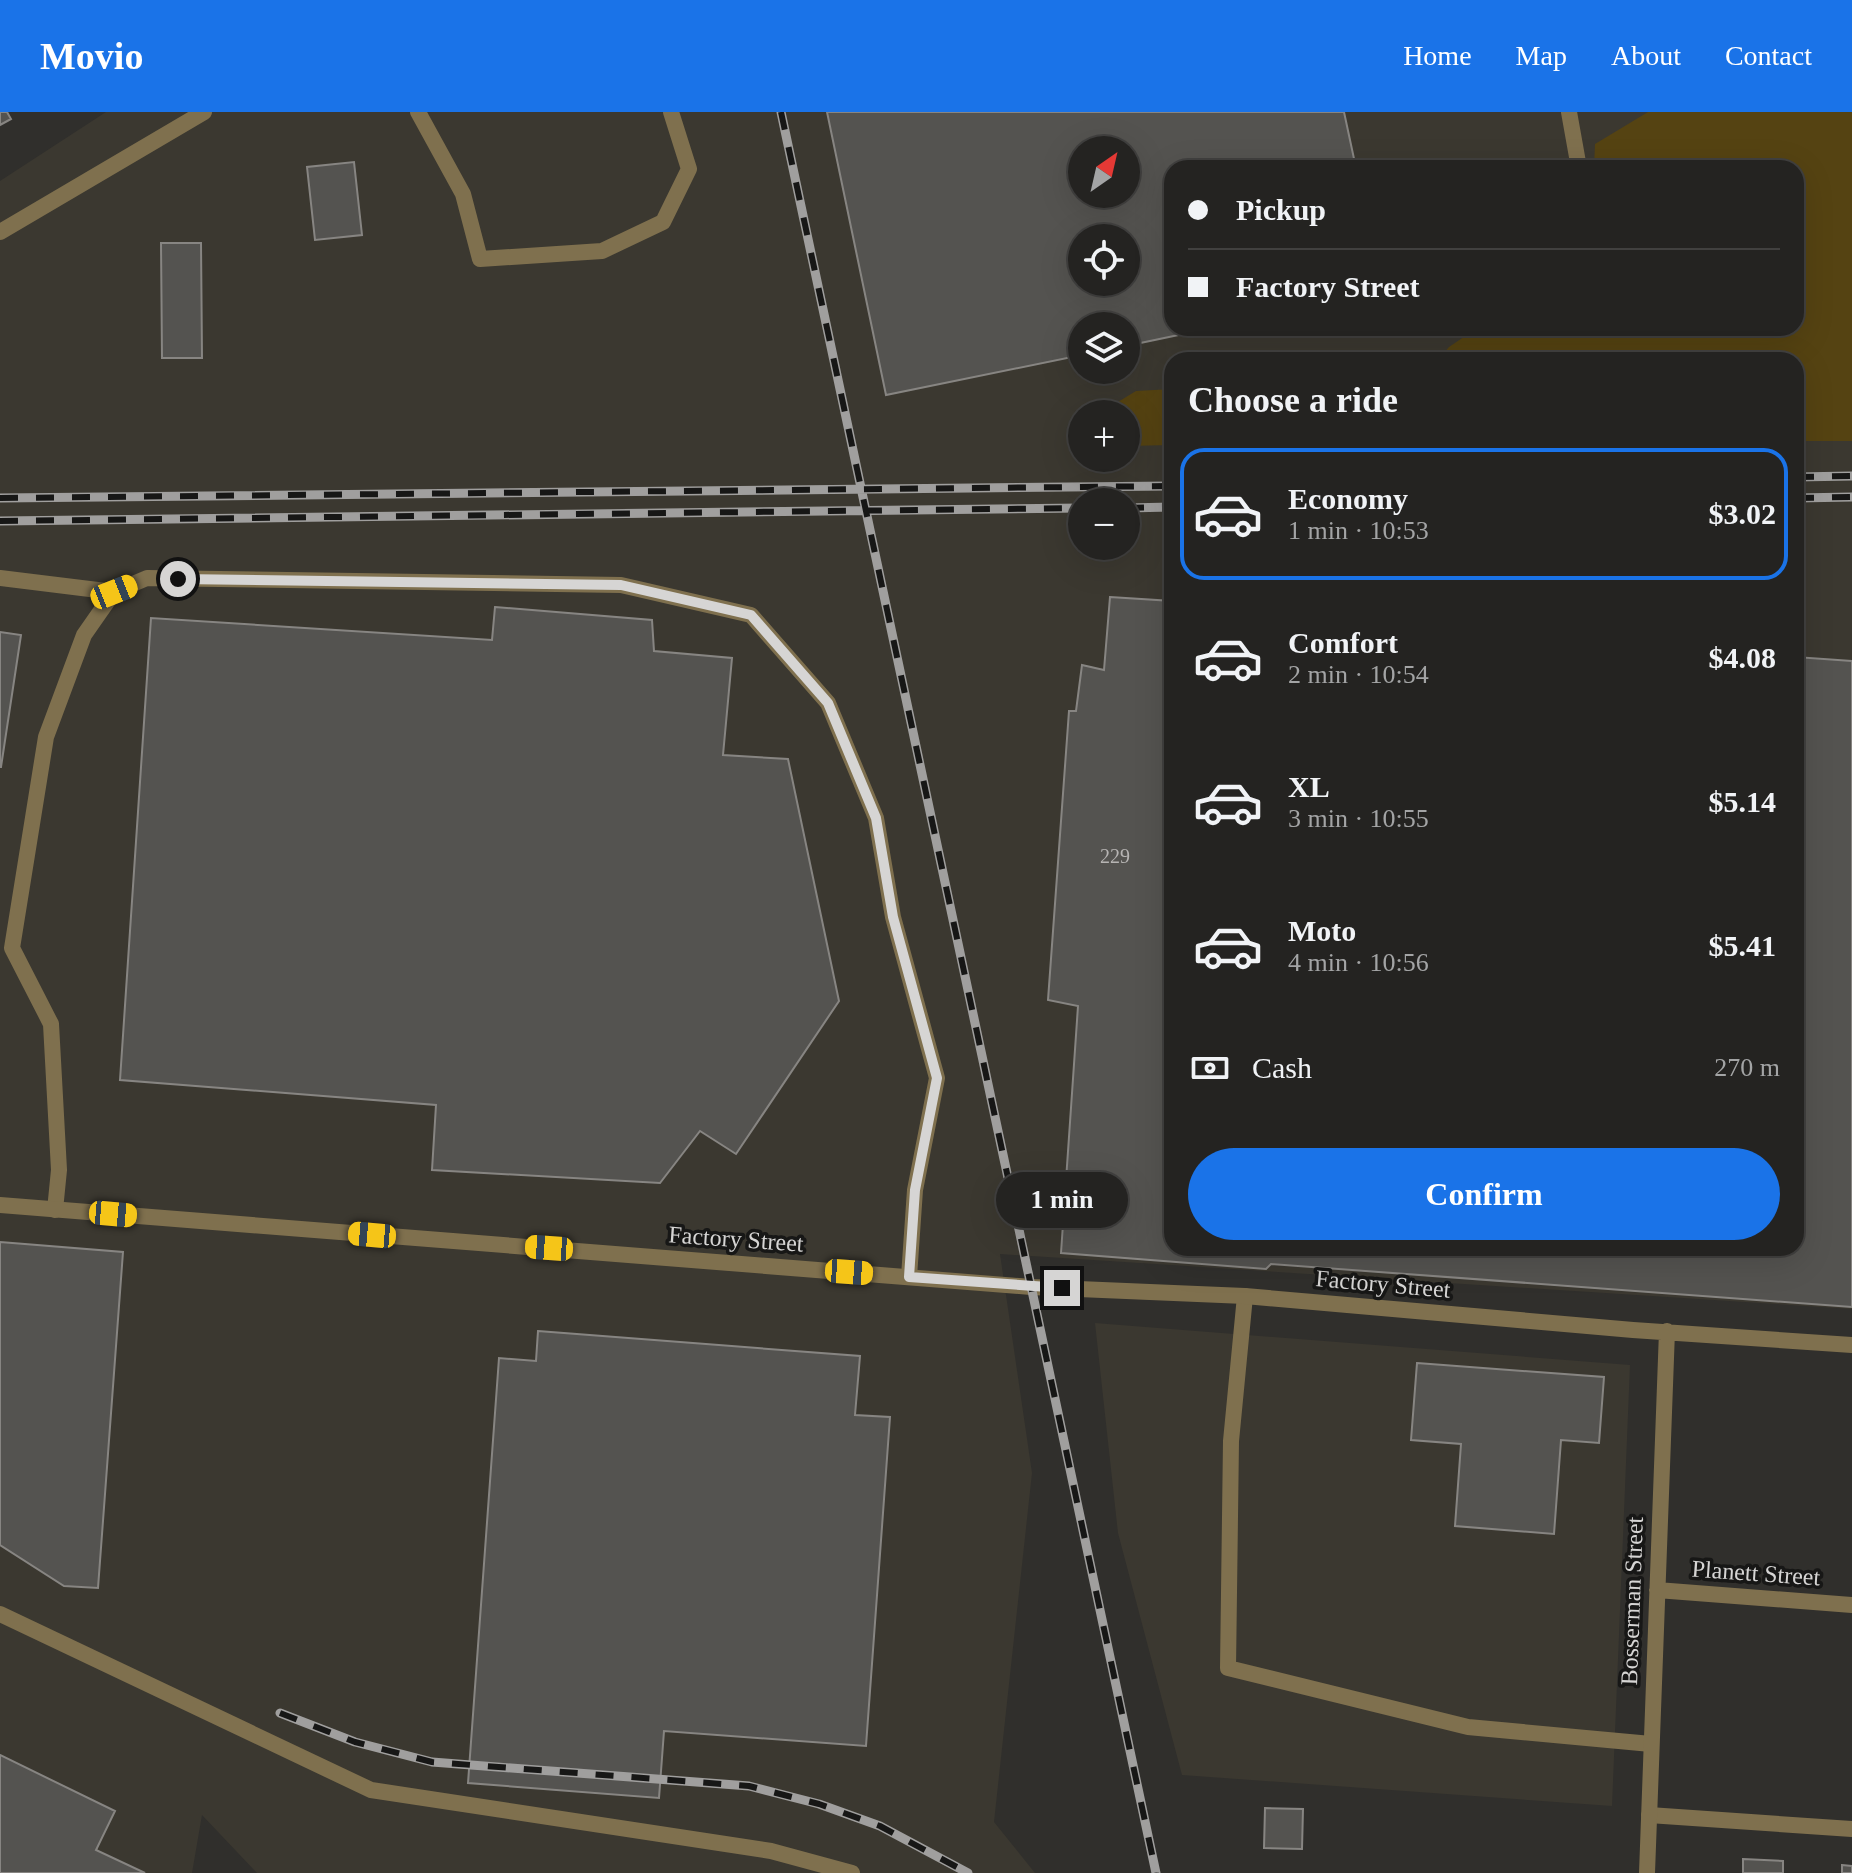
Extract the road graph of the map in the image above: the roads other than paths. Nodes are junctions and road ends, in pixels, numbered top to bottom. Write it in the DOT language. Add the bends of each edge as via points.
graph roads {
  1 [pos="204,112"];
  2 [pos="418,112"];
  3 [pos="671,112"];
  4 [pos="1569,112"];
  5 [pos="1578,160"];
  6 [pos="0,232"];
  7 [pos="0,578"];
  8 [pos="114,592"];
  9 [pos="0,1205"];
  10 [pos="55,1210"];
  11 [pos="909,1277"];
  12 [pos="1245,1296"];
  13 [pos="1667,1331"];
  14 [pos="1852,1345"];
  15 [pos="1657,1590"];
  16 [pos="1852,1605"];
  17 [pos="0,1614"];
  18 [pos="1651,1744"];
  19 [pos="1649,1815"];
  20 [pos="1852,1829"];
  21 [pos="852,1873"];
  22 [pos="1647,1873"];
  1 -- 6 [label="street"];
  2 -- 3 [label="street" via="463,194 480,259 602,251 663,222 689,169"];
  4 -- 5 [label="street"];
  7 -- 8 [label="street"];
  8 -- 10 [label="street" via="84,635 46,737 12,948 51,1024 59,1170"];
  8 -- 11 [label="street" via="147,578 621,585 751,615 828,703 876,818 893,917 937,1078 915,1190"];
  9 -- 10 [label="street, Factory Street"];
  10 -- 11 [label="street, Factory Street"];
  11 -- 12 [label="street, Factory Street"];
  12 -- 13 [label="street, Factory Street"];
  12 -- 18 [label="street" via="1231,1441 1228,1668 1468,1727"];
  13 -- 14 [label="street, Factory Street"];
  13 -- 15 [label="street, Bosserman Street"];
  15 -- 16 [label="street, Planett Street"];
  15 -- 18 [label="street, Bosserman Street"];
  17 -- 21 [label="street" via="371,1790 771,1851"];
  18 -- 19 [label="street, Bosserman Street"];
  19 -- 20 [label="street"];
  19 -- 22 [label="street, Bosserman Street"];
}
